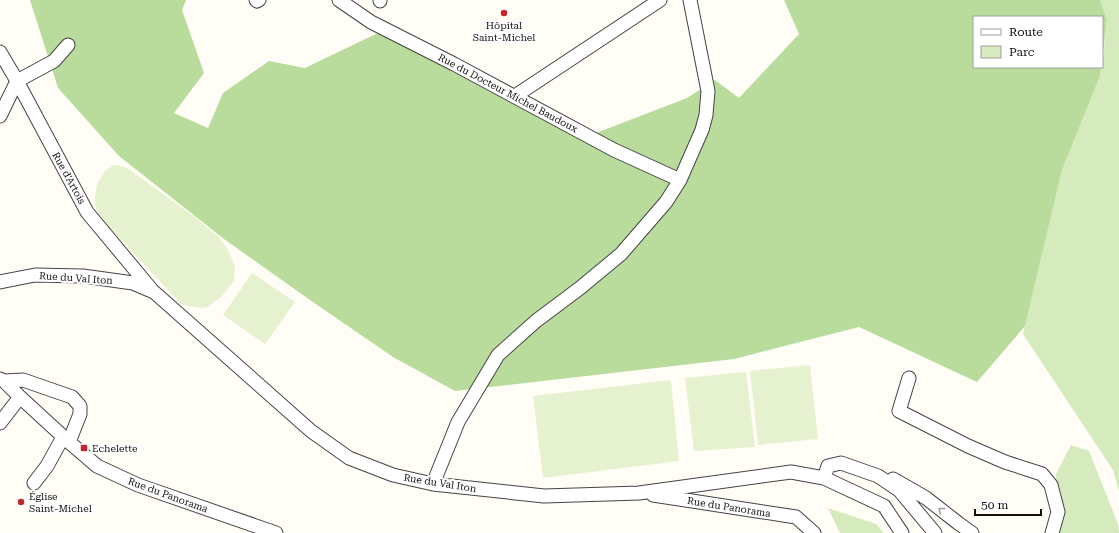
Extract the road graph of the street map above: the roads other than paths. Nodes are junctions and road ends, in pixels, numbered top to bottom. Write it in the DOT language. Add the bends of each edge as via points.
graph roads {
  1 [pos="339,0"];
  2 [pos="660,0"];
  3 [pos="690,0"];
  4 [pos="68,45"];
  5 [pos="0,52"];
  6 [pos="17,81"];
  7 [pos="515,96"];
  8 [pos="0,116"];
  9 [pos="680,180"];
  10 [pos="131,265"];
  11 [pos="122,281"];
  12 [pos="0,282"];
  13 [pos="154,292"];
  14 [pos="909,378"];
  15 [pos="2,380"];
  16 [pos="20,397"];
  17 [pos="0,423"];
  18 [pos="66,439"];
  19 [pos="878,476"];
  20 [pos="824,478"];
  21 [pos="34,483"];
  22 [pos="433,484"];
  23 [pos="639,493"];
  24 [pos="276,533"];
  25 [pos="814,533"];
  26 [pos="902,533"];
  27 [pos="935,533"];
  28 [pos="972,533"];
  29 [pos="1052,533"];
  1 -- 7 [label="street, Rue du Docteur Michel Baudoux" via="371,22"];
  2 -- 7 [label="street"];
  3 -- 9 [label="street" via="708,91 702,130"];
  4 -- 6 [label="street" via="54,61"];
  5 -- 6 [label="street, Rue d'Artois"];
  6 -- 8 [label="street"];
  6 -- 10 [label="street, Rue d'Artois" via="87,212"];
  7 -- 9 [label="street, Rue du Docteur Michel Baudoux" via="614,150"];
  9 -- 22 [label="street" via="666,202 621,254 536,321 498,355 458,422"];
  10 -- 11 [label="street" via="132,270"];
  10 -- 13 [label="street, Rue d'Artois"];
  11 -- 12 [label="street, Rue du Val Iton" via="84,276 35,275"];
  11 -- 13 [label="street, Rue du Val Iton"];
  13 -- 22 [label="street, Rue du Val Iton" via="311,431 349,458 393,475"];
  14 -- 29 [label="street" via="899,411 968,446 1042,474 1051,485 1058,512"];
  15 -- 16 [label="street, Rue du Panorama"];
  15 -- 18 [label="street, Rue du Panorama" via="23,380 72,398 80,406 80,414"];
  16 -- 17 [label="street"];
  16 -- 18 [label="street, Rue du Panorama"];
  18 -- 21 [label="street"];
  18 -- 24 [label="street, Rue du Panorama" via="97,466 138,485"];
  19 -- 20 [label="street" via="841,463 828,466"];
  19 -- 27 [label="street" via="899,490"];
  28 -- 19 [label="street, one-way" via="926,498 892,478"];
  20 -- 23 [label="street, Rue du Val Iton" via="791,472"];
  20 -- 26 [label="street, Rue du Val Iton" via="884,506"];
  22 -- 23 [label="street, Rue du Val Iton" via="544,496"];
  23 -- 25 [label="street, Rue du Panorama" via="796,517"];
}
